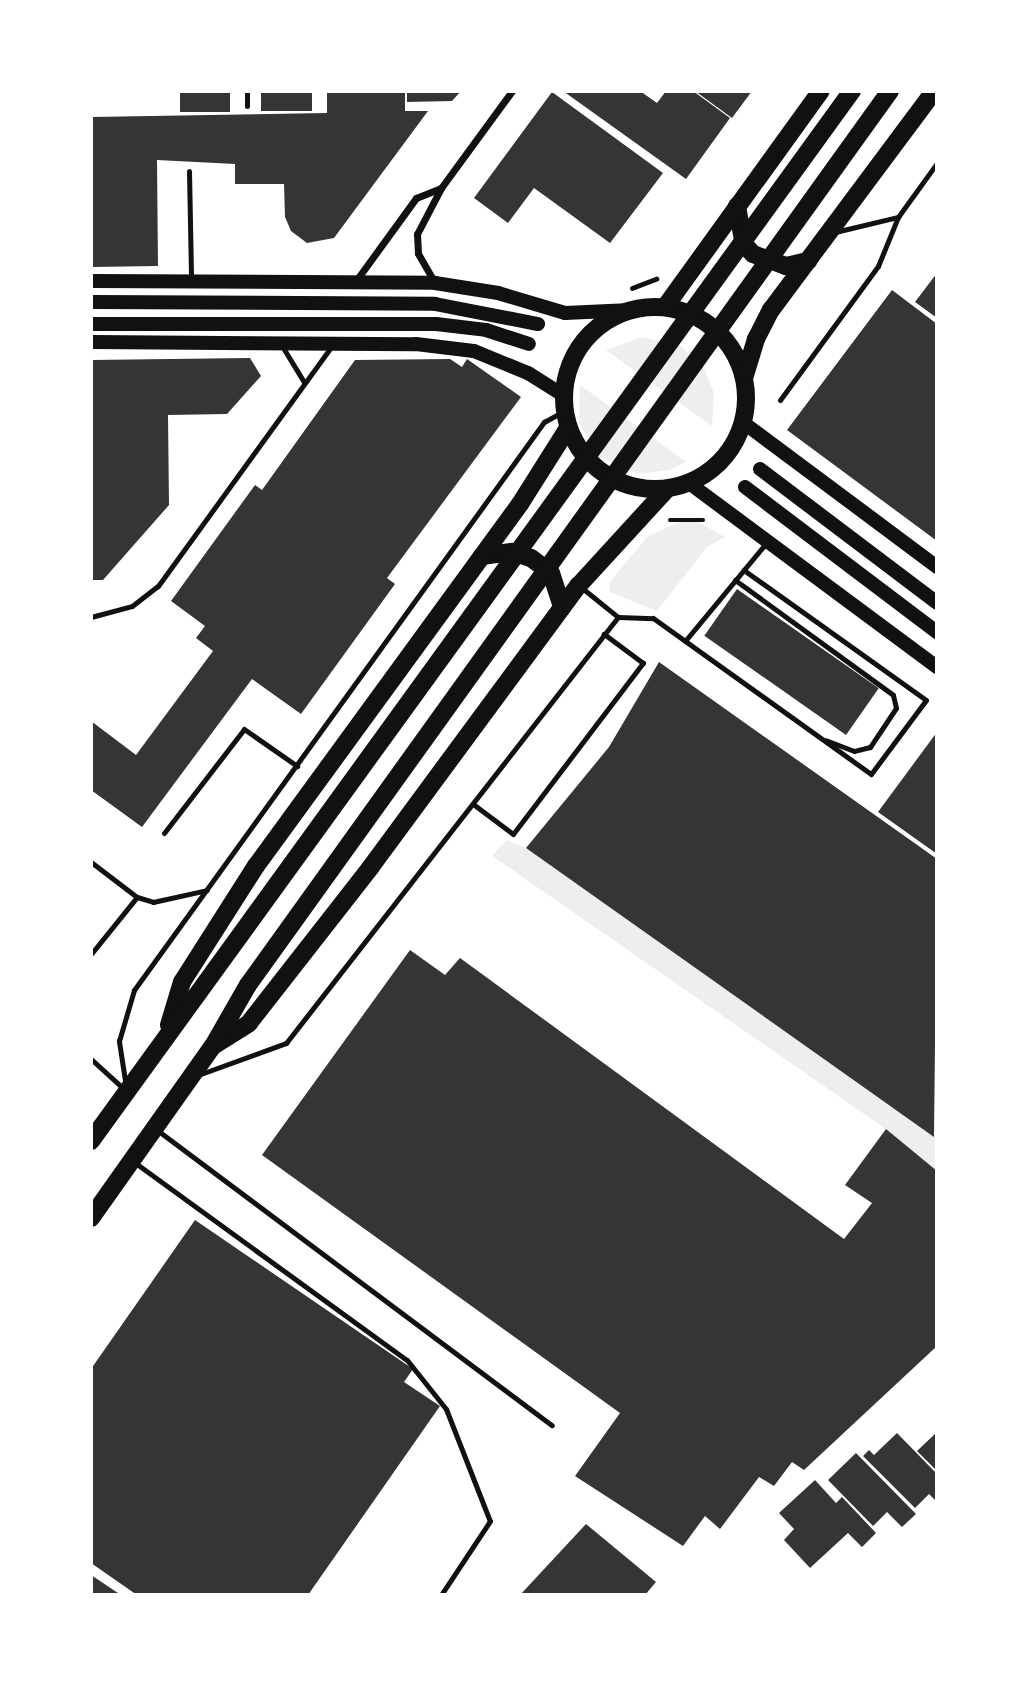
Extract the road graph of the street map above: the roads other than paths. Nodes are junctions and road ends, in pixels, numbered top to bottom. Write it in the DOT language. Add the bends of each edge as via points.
graph roads {
  1 [pos="247,91"];
  2 [pos="512,91"];
  3 [pos="821,91"];
  4 [pos="852,91"];
  5 [pos="890,91"];
  6 [pos="934,91"];
  7 [pos="247,106"];
  8 [pos="937,163"];
  9 [pos="189,171"];
  10 [pos="441,188"];
  11 [pos="737,206"];
  12 [pos="898,217"];
  13 [pos="828,234"];
  14 [pos="808,261"];
  15 [pos="91,281"];
  16 [pos="355,282"];
  17 [pos="191,283"];
  18 [pos="435,283"];
  19 [pos="91,302"];
  20 [pos="665,307"];
  21 [pos="631,310"];
  22 [pos="91,324"];
  23 [pos="538,324"];
  24 [pos="91,342"];
  25 [pos="280,342"];
  26 [pos="334,343"];
  27 [pos="530,344"];
  28 [pos="745,375"];
  29 [pos="304,382"];
  30 [pos="780,400"];
  31 [pos="565,411"];
  32 [pos="744,423"];
  33 [pos="760,469"];
  34 [pos="690,483"];
  35 [pos="746,487"];
  36 [pos="667,489"];
  37 [pos="767,542"];
  38 [pos="482,556"];
  39 [pos="937,567"];
  40 [pos="744,570"];
  41 [pos="735,580"];
  42 [pos="579,585"];
  43 [pos="937,603"];
  44 [pos="562,607"];
  45 [pos="91,617"];
  46 [pos="618,617"];
  47 [pos="937,632"];
  48 [pos="604,634"];
  49 [pos="685,642"];
  50 [pos="937,667"];
  51 [pos="820,738"];
  52 [pos="297,766"];
  53 [pos="473,804"];
  54 [pos="164,832"];
  55 [pos="91,862"];
  56 [pos="208,889"];
  57 [pos="137,897"];
  58 [pos="91,954"];
  59 [pos="164,1039"];
  60 [pos="213,1046"];
  61 [pos="91,1059"];
  62 [pos="191,1077"];
  63 [pos="126,1091"];
  64 [pos="154,1128"];
  65 [pos="91,1141"];
  66 [pos="132,1160"];
  67 [pos="91,1218"];
  68 [pos="552,1425"];
  69 [pos="441,1595"];
  1 -- 7 [label="lane"];
  2 -- 10 [label="street"];
  3 -- 11 [label="main road"];
  4 -- 59 [label="main road"];
  5 -- 60 [label="main road" via="248,985"];
  6 -- 13 [label="main road"];
  8 -- 12 [label="lane"];
  9 -- 17 [label="lane"];
  10 -- 16 [label="street" via="416,198"];
  10 -- 18 [label="street" via="417,234 418,253"];
  11 -- 14 [label="main road" via="744,244 753,254 786,266"];
  11 -- 20 [label="main road"];
  12 -- 13 [label="lane"];
  12 -- 30 [label="lane" via="878,266"];
  13 -- 14 [label="main road"];
  14 -- 28 [label="main road" via="771,310"];
  15 -- 17 [label="main road"];
  16 -- 17 [label="main road"];
  16 -- 18 [label="main road"];
  18 -- 21 [label="main road" via="498,293 565,313"];
  19 -- 23 [label="main road" via="435,304"];
  20 -- 21 [label="main road"];
  20 -- 28 [label="main road" via="692,314 715,328 734,349"];
  21 -- 31 [label="main road" via="589,335 570,363"];
  22 -- 27 [label="main road" via="436,324 486,330"];
  24 -- 25 [label="main road"];
  25 -- 26 [label="main road"];
  25 -- 29 [label="lane"];
  26 -- 29 [label="lane"];
  26 -- 31 [label="main road" via="416,344 474,351 528,373"];
  28 -- 32 [label="main road"];
  29 -- 45 [label="lane" via="158,586 132,606"];
  31 -- 36 [label="main road" via="586,458 615,480"];
  31 -- 38 [label="main road"];
  31 -- 52 [label="lane" via="544,422"];
  32 -- 34 [label="main road" via="732,448 714,469"];
  32 -- 39 [label="main road"];
  33 -- 43 [label="main road"];
  34 -- 36 [label="main road"];
  34 -- 37 [label="main road"];
  35 -- 47 [label="main road"];
  36 -- 42 [label="main road"];
  37 -- 40 [label="lane"];
  37 -- 50 [label="main road"];
  38 -- 44 [label="main road" via="512,552 531,558 551,573"];
  38 -- 59 [label="main road" via="256,866 182,982"];
  40 -- 41 [label="lane"];
  40 -- 51 [label="lane" via="926,700 871,775"];
  41 -- 49 [label="lane"];
  41 -- 51 [label="lane" via="893,695 896,708 870,747 854,751"];
  42 -- 44 [label="main road"];
  42 -- 46 [label="lane"];
  44 -- 60 [label="main road" via="249,1023"];
  46 -- 48 [label="lane"];
  46 -- 49 [label="lane" via="653,618"];
  48 -- 53 [label="lane"];
  48 -- 53 [label="lane" via="643,663 513,834"];
  49 -- 51 [label="lane"];
  52 -- 54 [label="lane" via="244,729"];
  52 -- 56 [label="lane"];
  53 -- 62 [label="lane" via="286,1043"];
  55 -- 57 [label="lane"];
  56 -- 57 [label="lane" via="153,902"];
  56 -- 63 [label="lane" via="134,990 119,1041"];
  57 -- 58 [label="lane"];
  59 -- 63 [label="main road"];
  60 -- 62 [label="main road"];
  61 -- 63 [label="lane"];
  62 -- 64 [label="main road"];
  63 -- 65 [label="main road"];
  64 -- 66 [label="main road"];
  64 -- 68 [label="lane"];
  66 -- 67 [label="main road"];
  66 -- 69 [label="lane" via="407,1360 446,1409 490,1521"];
}
